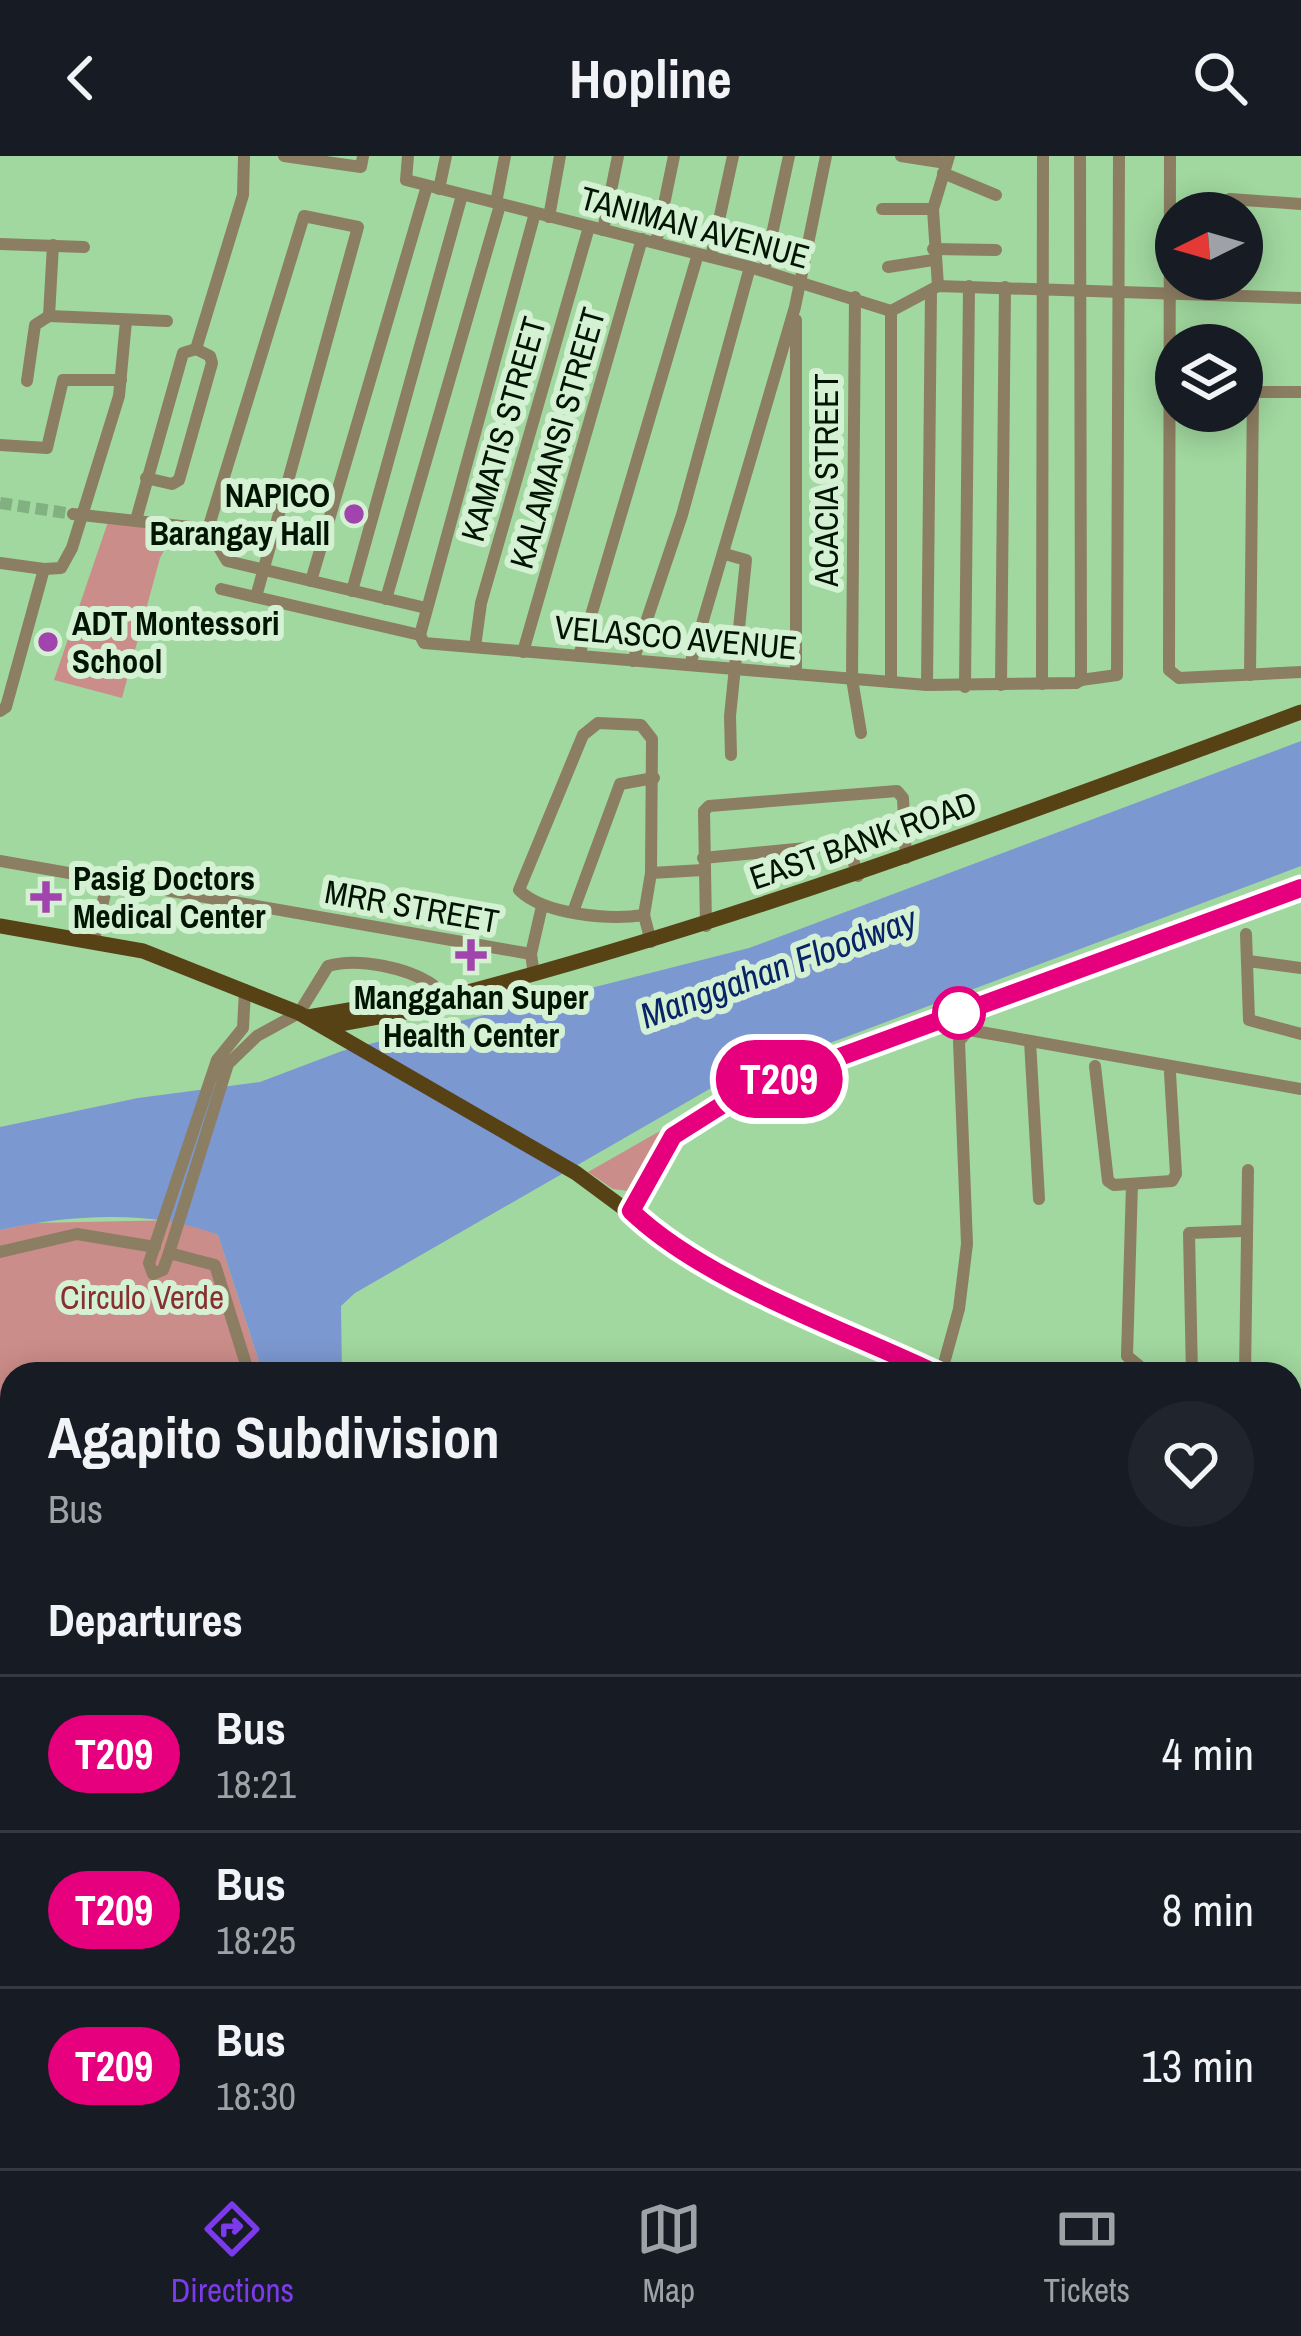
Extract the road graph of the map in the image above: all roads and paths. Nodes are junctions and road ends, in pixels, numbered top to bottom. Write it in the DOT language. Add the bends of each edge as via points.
graph roads {
  1 [pos="244,156"];
  2 [pos="284,156"];
  3 [pos="408,156"];
  4 [pos="446,156"];
  5 [pos="505,156"];
  6 [pos="560,156"];
  7 [pos="618,156"];
  8 [pos="674,156"];
  9 [pos="733,156"];
  10 [pos="788,156"];
  11 [pos="826,156"];
  12 [pos="901,156"];
  13 [pos="1043,156"];
  14 [pos="1080,156"];
  15 [pos="1119,156"];
  16 [pos="1169,156"];
  17 [pos="362,162"];
  18 [pos="946,164"];
  19 [pos="433,188"];
  20 [pos="1169,192"];
  21 [pos="462,194"];
  22 [pos="996,195"];
  23 [pos="1263,201"];
  24 [pos="498,204"];
  25 [pos="1301,204"];
  26 [pos="883,209"];
  27 [pos="933,209"];
  28 [pos="542,215"];
  29 [pos="596,228"];
  30 [pos="649,241"];
  31 [pos="0,244"];
  32 [pos="53,245"];
  33 [pos="84,247"];
  34 [pos="996,250"];
  35 [pos="705,255"];
  36 [pos="933,255"];
  37 [pos="888,267"];
  38 [pos="757,269"];
  39 [pos="802,282"];
  40 [pos="969,286"];
  41 [pos="1005,287"];
  42 [pos="1043,287"];
  43 [pos="1079,287"];
  44 [pos="934,288"];
  45 [pos="1119,288"];
  46 [pos="1155,289"];
  47 [pos="1263,296"];
  48 [pos="855,297"];
  49 [pos="1301,298"];
  50 [pos="795,307"];
  51 [pos="891,311"];
  52 [pos="49,316"];
  53 [pos="126,321"];
  54 [pos="166,321"];
  55 [pos="199,351"];
  56 [pos="122,380"];
  57 [pos="27,381"];
  58 [pos="1263,392"];
  59 [pos="1301,392"];
  60 [pos="1172,432"];
  61 [pos="1247,432"];
  62 [pos="0,446"];
  63 [pos="146,478"];
  64 [pos="77,514"];
  65 [pos="136,520"];
  66 [pos="208,529"];
  67 [pos="725,554"];
  68 [pos="0,563"];
  69 [pos="44,569"];
  70 [pos="264,570"];
  71 [pos="311,581"];
  72 [pos="221,589"];
  73 [pos="352,591"];
  74 [pos="256,597"];
  75 [pos="386,599"];
  76 [pos="426,608"];
  77 [pos="420,635"];
  78 [pos="475,647"];
  79 [pos="524,652"];
  80 [pos="579,656"];
  81 [pos="633,661"];
  82 [pos="691,665"];
  83 [pos="734,672"];
  84 [pos="1301,672"];
  85 [pos="796,674"];
  86 [pos="1250,675"];
  87 [pos="852,679"];
  88 [pos="1080,681"];
  89 [pos="891,682"];
  90 [pos="1042,684"];
  91 [pos="927,685"];
  92 [pos="1001,685"];
  93 [pos="965,687"];
  94 [pos="0,711"];
  95 [pos="1301,712"];
  96 [pos="862,733"];
  97 [pos="731,755"];
  98 [pos="654,778"];
  99 [pos="906,858"];
  100 [pos="0,861"];
  101 [pos="703,864"];
  102 [pos="651,873"];
  103 [pos="858,876"];
  104 [pos="109,880"];
  105 [pos="1301,888"];
  106 [pos="542,906"];
  107 [pos="574,909"];
  108 [pos="644,915"];
  109 [pos="0,926"];
  110 [pos="706,926"];
  111 [pos="1246,934"];
  112 [pos="94,939"];
  113 [pos="651,943"];
  114 [pos="530,954"];
  115 [pos="1248,961"];
  116 [pos="1301,968"];
  117 [pos="534,975"];
  118 [pos="252,993"];
  119 [pos="436,1000"];
  120 [pos="962,1012"];
  121 [pos="303,1015"];
  122 [pos="246,1025"];
  123 [pos="325,1027"];
  124 [pos="969,1030"];
  125 [pos="1301,1034"];
  126 [pos="256,1036"];
  127 [pos="1030,1041"];
  128 [pos="223,1062"];
  129 [pos="1095,1066"];
  130 [pos="1170,1073"];
  131 [pos="1301,1089"];
  132 [pos="1248,1170"];
  133 [pos="1132,1184"];
  134 [pos="1040,1199"];
  135 [pos="631,1211"];
  136 [pos="1243,1231"];
  137 [pos="163,1244"];
  138 [pos="0,1252"];
  139 [pos="245,1362"];
  140 [pos="914,1362"];
  141 [pos="942,1362"];
  142 [pos="1134,1362"];
  143 [pos="1192,1362"];
  144 [pos="1245,1362"];
  1 -- 55 [label="street" via="243,195"];
  2 -- 17 [label="street"];
  3 -- 19 [label="street, TANIMAN AVENUE" via="404,178"];
  4 -- 19 [label="street"];
  5 -- 24 [label="street"];
  6 -- 28 [label="street"];
  7 -- 29 [label="street, KAMATIS STREET"];
  8 -- 30 [label="street, KALAMANSI STREET"];
  9 -- 35 [label="street"];
  10 -- 38 [label="street"];
  11 -- 39 [label="street"];
  12 -- 18 [label="street"];
  13 -- 42 [label="street"];
  14 -- 43 [label="street"];
  15 -- 45 [label="street"];
  16 -- 20 [label="street"];
  18 -- 22 [label="street"];
  18 -- 27 [label="street"];
  19 -- 21 [label="street, TANIMAN AVENUE"];
  19 -- 71 [label="street"];
  21 -- 24 [label="street, TANIMAN AVENUE"];
  21 -- 73 [label="street"];
  23 -- 25 [label="street"];
  24 -- 28 [label="street, TANIMAN AVENUE"];
  24 -- 75 [label="street"];
  26 -- 27 [label="street"];
  27 -- 36 [label="street"];
  28 -- 29 [label="street, TANIMAN AVENUE"];
  28 -- 76 [label="street"];
  29 -- 30 [label="street, TANIMAN AVENUE"];
  29 -- 78 [label="street, KAMATIS STREET"];
  30 -- 35 [label="street, TANIMAN AVENUE"];
  30 -- 79 [label="street, KALAMANSI STREET"];
  31 -- 32 [label="street"];
  32 -- 33 [label="street"];
  32 -- 52 [label="street"];
  34 -- 36 [label="street"];
  35 -- 38 [label="street, TANIMAN AVENUE"];
  35 -- 80 [label="street"];
  36 -- 37 [label="street"];
  36 -- 44 [label="street"];
  38 -- 39 [label="street, TANIMAN AVENUE"];
  38 -- 81 [label="street"];
  39 -- 48 [label="street, TANIMAN AVENUE"];
  39 -- 50 [label="street"];
  40 -- 41 [label="street"];
  40 -- 44 [label="street"];
  40 -- 93 [label="street"];
  41 -- 42 [label="street"];
  41 -- 92 [label="street"];
  42 -- 43 [label="street"];
  42 -- 90 [label="street"];
  43 -- 45 [label="street"];
  43 -- 88 [label="street"];
  44 -- 51 [label="street"];
  44 -- 91 [label="street"];
  45 -- 46 [label="street"];
  45 -- 88 [label="street" via="1118,674"];
  47 -- 49 [label="street"];
  48 -- 51 [label="street, TANIMAN AVENUE"];
  48 -- 87 [label="street, ACACIA STREET"];
  50 -- 67 [label="street"];
  50 -- 85 [label="street"];
  51 -- 89 [label="street"];
  52 -- 53 [label="street"];
  52 -- 57 [label="street" via="35,325"];
  53 -- 54 [label="street"];
  53 -- 56 [label="street"];
  55 -- 63 [label="street" via="183,353"];
  55 -- 63 [label="street" via="212,363 179,480"];
  56 -- 62 [label="street" via="63,380 46,448"];
  56 -- 64 [label="street"];
  58 -- 59 [label="street"];
  60 -- 86 [label="street" via="1169,670 1179,678"];
  61 -- 86 [label="street"];
  63 -- 65 [label="street"];
  64 -- 65 [label="street"];
  64 -- 69 [label="street" via="61,568"];
  65 -- 66 [label="street"];
  66 -- 70 [label="street" via="222,558"];
  66 -- 70 [label="street" via="304,216 361,230"];
  67 -- 82 [label="street"];
  67 -- 83 [label="street" via="746,560"];
  68 -- 69 [label="street"];
  69 -- 94 [label="street"];
  70 -- 71 [label="street"];
  70 -- 74 [label="street"];
  71 -- 73 [label="street"];
  72 -- 74 [label="street, VELASCO AVENUE"];
  73 -- 75 [label="street"];
  74 -- 77 [label="street, VELASCO AVENUE"];
  75 -- 76 [label="street"];
  76 -- 77 [label="street"];
  77 -- 78 [label="street, VELASCO AVENUE" via="424,644"];
  78 -- 79 [label="street, VELASCO AVENUE"];
  79 -- 80 [label="street, VELASCO AVENUE"];
  80 -- 81 [label="street, VELASCO AVENUE"];
  81 -- 82 [label="street, VELASCO AVENUE"];
  82 -- 83 [label="street, VELASCO AVENUE"];
  83 -- 85 [label="street, VELASCO AVENUE"];
  83 -- 97 [label="street"];
  84 -- 86 [label="street"];
  85 -- 87 [label="street, VELASCO AVENUE"];
  87 -- 89 [label="street, VELASCO AVENUE"];
  87 -- 96 [label="street, ACACIA STREET"];
  88 -- 90 [label="street, VELASCO AVENUE"];
  89 -- 91 [label="street, VELASCO AVENUE"];
  90 -- 92 [label="street, VELASCO AVENUE"];
  91 -- 93 [label="street, VELASCO AVENUE"];
  92 -- 93 [label="street, VELASCO AVENUE"];
  95 -- 99 [label="main road, EAST BANK ROAD"];
  98 -- 102 [label="street"];
  98 -- 106 [label="street" via="647,727 590,726 519,883 523,896"];
  98 -- 107 [label="street" via="620,784"];
  99 -- 101 [label="street" via="897,791 709,806"];
  99 -- 103 [label="main road, EAST BANK ROAD"];
  100 -- 104 [label="street, MRR STREET"];
  101 -- 102 [label="street"];
  101 -- 103 [label="street" via="848,844"];
  101 -- 110 [label="street"];
  102 -- 108 [label="street"];
  103 -- 110 [label="main road, EAST BANK ROAD"];
  104 -- 112 [label="street"];
  104 -- 114 [label="street, MRR STREET"];
  105 -- 120 [label="street"];
  106 -- 107 [label="street"];
  106 -- 114 [label="street"];
  107 -- 108 [label="street"];
  108 -- 113 [label="street"];
  109 -- 112 [label="main road"];
  110 -- 113 [label="main road, EAST BANK ROAD"];
  111 -- 115 [label="street"];
  112 -- 118 [label="main road"];
  113 -- 117 [label="main road, EAST BANK ROAD"];
  114 -- 117 [label="street"];
  115 -- 116 [label="street"];
  115 -- 125 [label="street" via="1249,1020"];
  117 -- 119 [label="main road, EAST BANK ROAD"];
  118 -- 121 [label="main road"];
  118 -- 122 [label="street"];
  119 -- 121 [label="main road, EAST BANK ROAD"];
  119 -- 121 [label="street" via="433,985 417,974 338,963 328,966"];
  119 -- 123 [label="main road, EAST BANK ROAD"];
  120 -- 124 [label="street"];
  120 -- 135 [label="street" via="712,1107 673,1136"];
  121 -- 123 [label="main road"];
  121 -- 126 [label="street"];
  122 -- 126 [label="street"];
  122 -- 128 [label="street"];
  123 -- 135 [label="main road"];
  124 -- 127 [label="street"];
  124 -- 141 [label="street" via="959,1041 966,1265"];
  126 -- 128 [label="street"];
  127 -- 131 [label="street"];
  127 -- 134 [label="street"];
  128 -- 137 [label="street"];
  129 -- 133 [label="street" via="1108,1181"];
  130 -- 133 [label="street" via="1176,1174"];
  132 -- 136 [label="street"];
  133 -- 142 [label="street" via="1127,1356"];
  135 -- 140 [label="main road" via="705,1263"];
  136 -- 143 [label="street" via="1189,1233"];
  136 -- 144 [label="street"];
  137 -- 138 [label="street" via="77,1234"];
  137 -- 139 [label="street" via="215,1265"];
}
